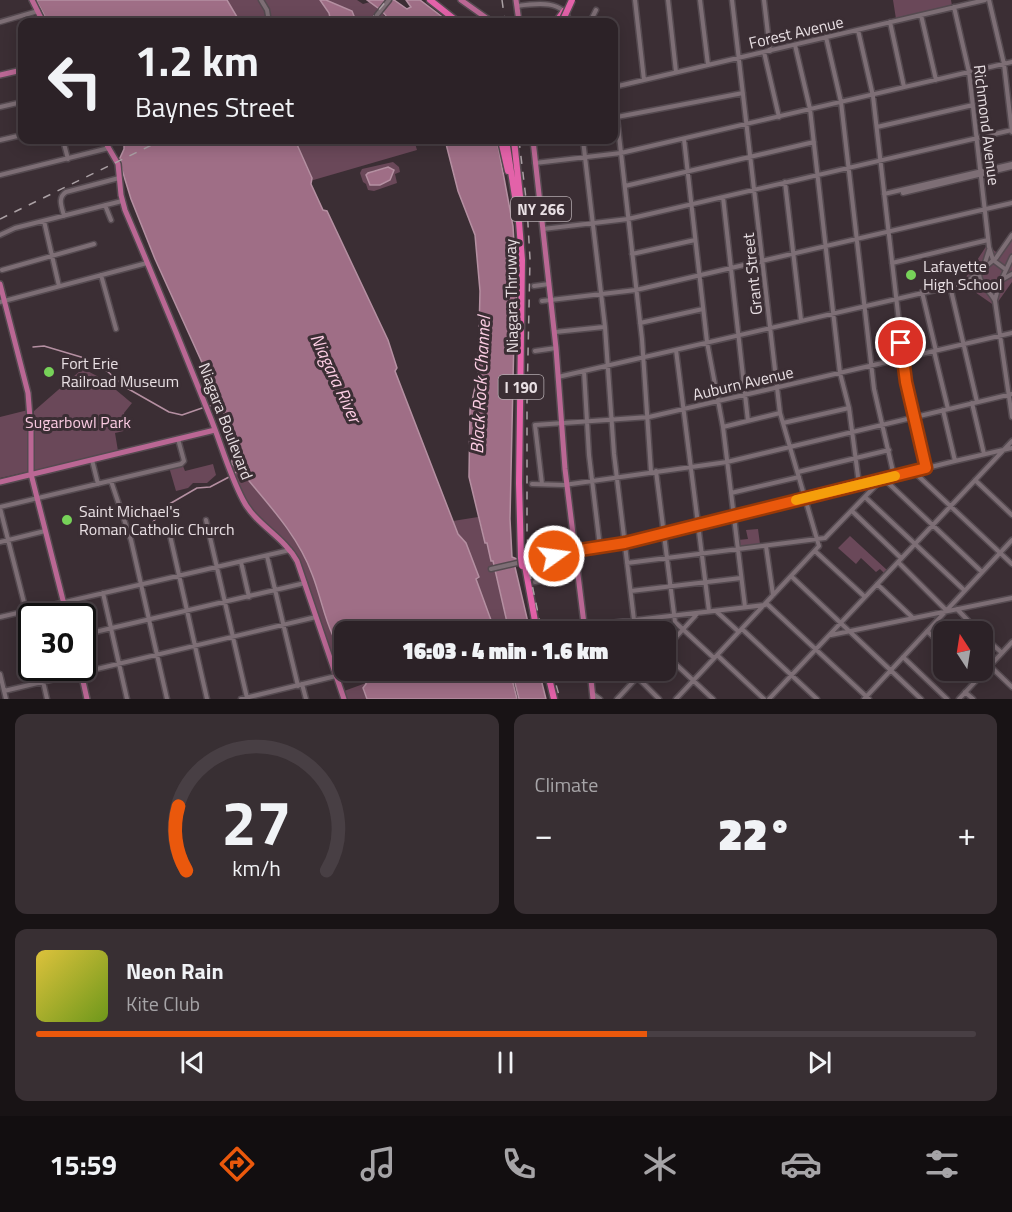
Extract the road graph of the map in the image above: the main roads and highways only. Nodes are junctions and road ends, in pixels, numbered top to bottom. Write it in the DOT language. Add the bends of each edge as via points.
graph roads {
  1 [pos="32,0"];
  2 [pos="425,0"];
  3 [pos="430,0"];
  4 [pos="462,0"];
  5 [pos="571,0"];
  6 [pos="517,3"];
  7 [pos="41,18"];
  8 [pos="450,18"];
  9 [pos="451,18"];
  10 [pos="487,18"];
  11 [pos="519,18"];
  12 [pos="561,18"];
  13 [pos="18,71"];
  14 [pos="0,75"];
  15 [pos="107,144"];
  16 [pos="502,144"];
  17 [pos="511,144"];
  18 [pos="512,144"];
  19 [pos="533,144"];
  20 [pos="520,215"];
  21 [pos="0,284"];
  22 [pos="2,301"];
  23 [pos="215,430"];
  24 [pos="32,474"];
  25 [pos="0,482"];
  26 [pos="64,603"];
  27 [pos="534,621"];
  28 [pos="584,621"];
  29 [pos="83,681"];
  30 [pos="548,681"];
  31 [pos="591,681"];
  32 [pos="593,697"];
  33 [pos="87,699"];
  34 [pos="344,699"];
  35 [pos="552,699"];
  1 -- 7 [label="main road"];
  2 -- 8 [label="highway"];
  3 -- 9 [label="highway"];
  4 -- 10 [label="main road"];
  5 -- 12 [label="highway, bridge"];
  6 -- 11 [label="main road"];
  13 -- 14 [label="main road"];
  15 -- 23 [label="main road, Niagara Boulevard" via="118,164 122,201"];
  16 -- 20 [label="highway"];
  17 -- 20 [label="highway, Niagara Thruway / I 190"];
  18 -- 20 [label="highway"];
  19 -- 28 [label="main road, NY 266"];
  20 -- 27 [label="highway, Niagara Thruway / I 190" via="526,256 522,562"];
  21 -- 22 [label="main road"];
  22 -- 24 [label="main road" via="29,396"];
  23 -- 24 [label="main road"];
  23 -- 34 [label="main road, Niagara Boulevard" via="243,501 297,561"];
  24 -- 25 [label="main road"];
  24 -- 26 [label="main road"];
  29 -- 33 [label="main road"];
  30 -- 35 [label="highway"];
  31 -- 32 [label="main road"];
}
